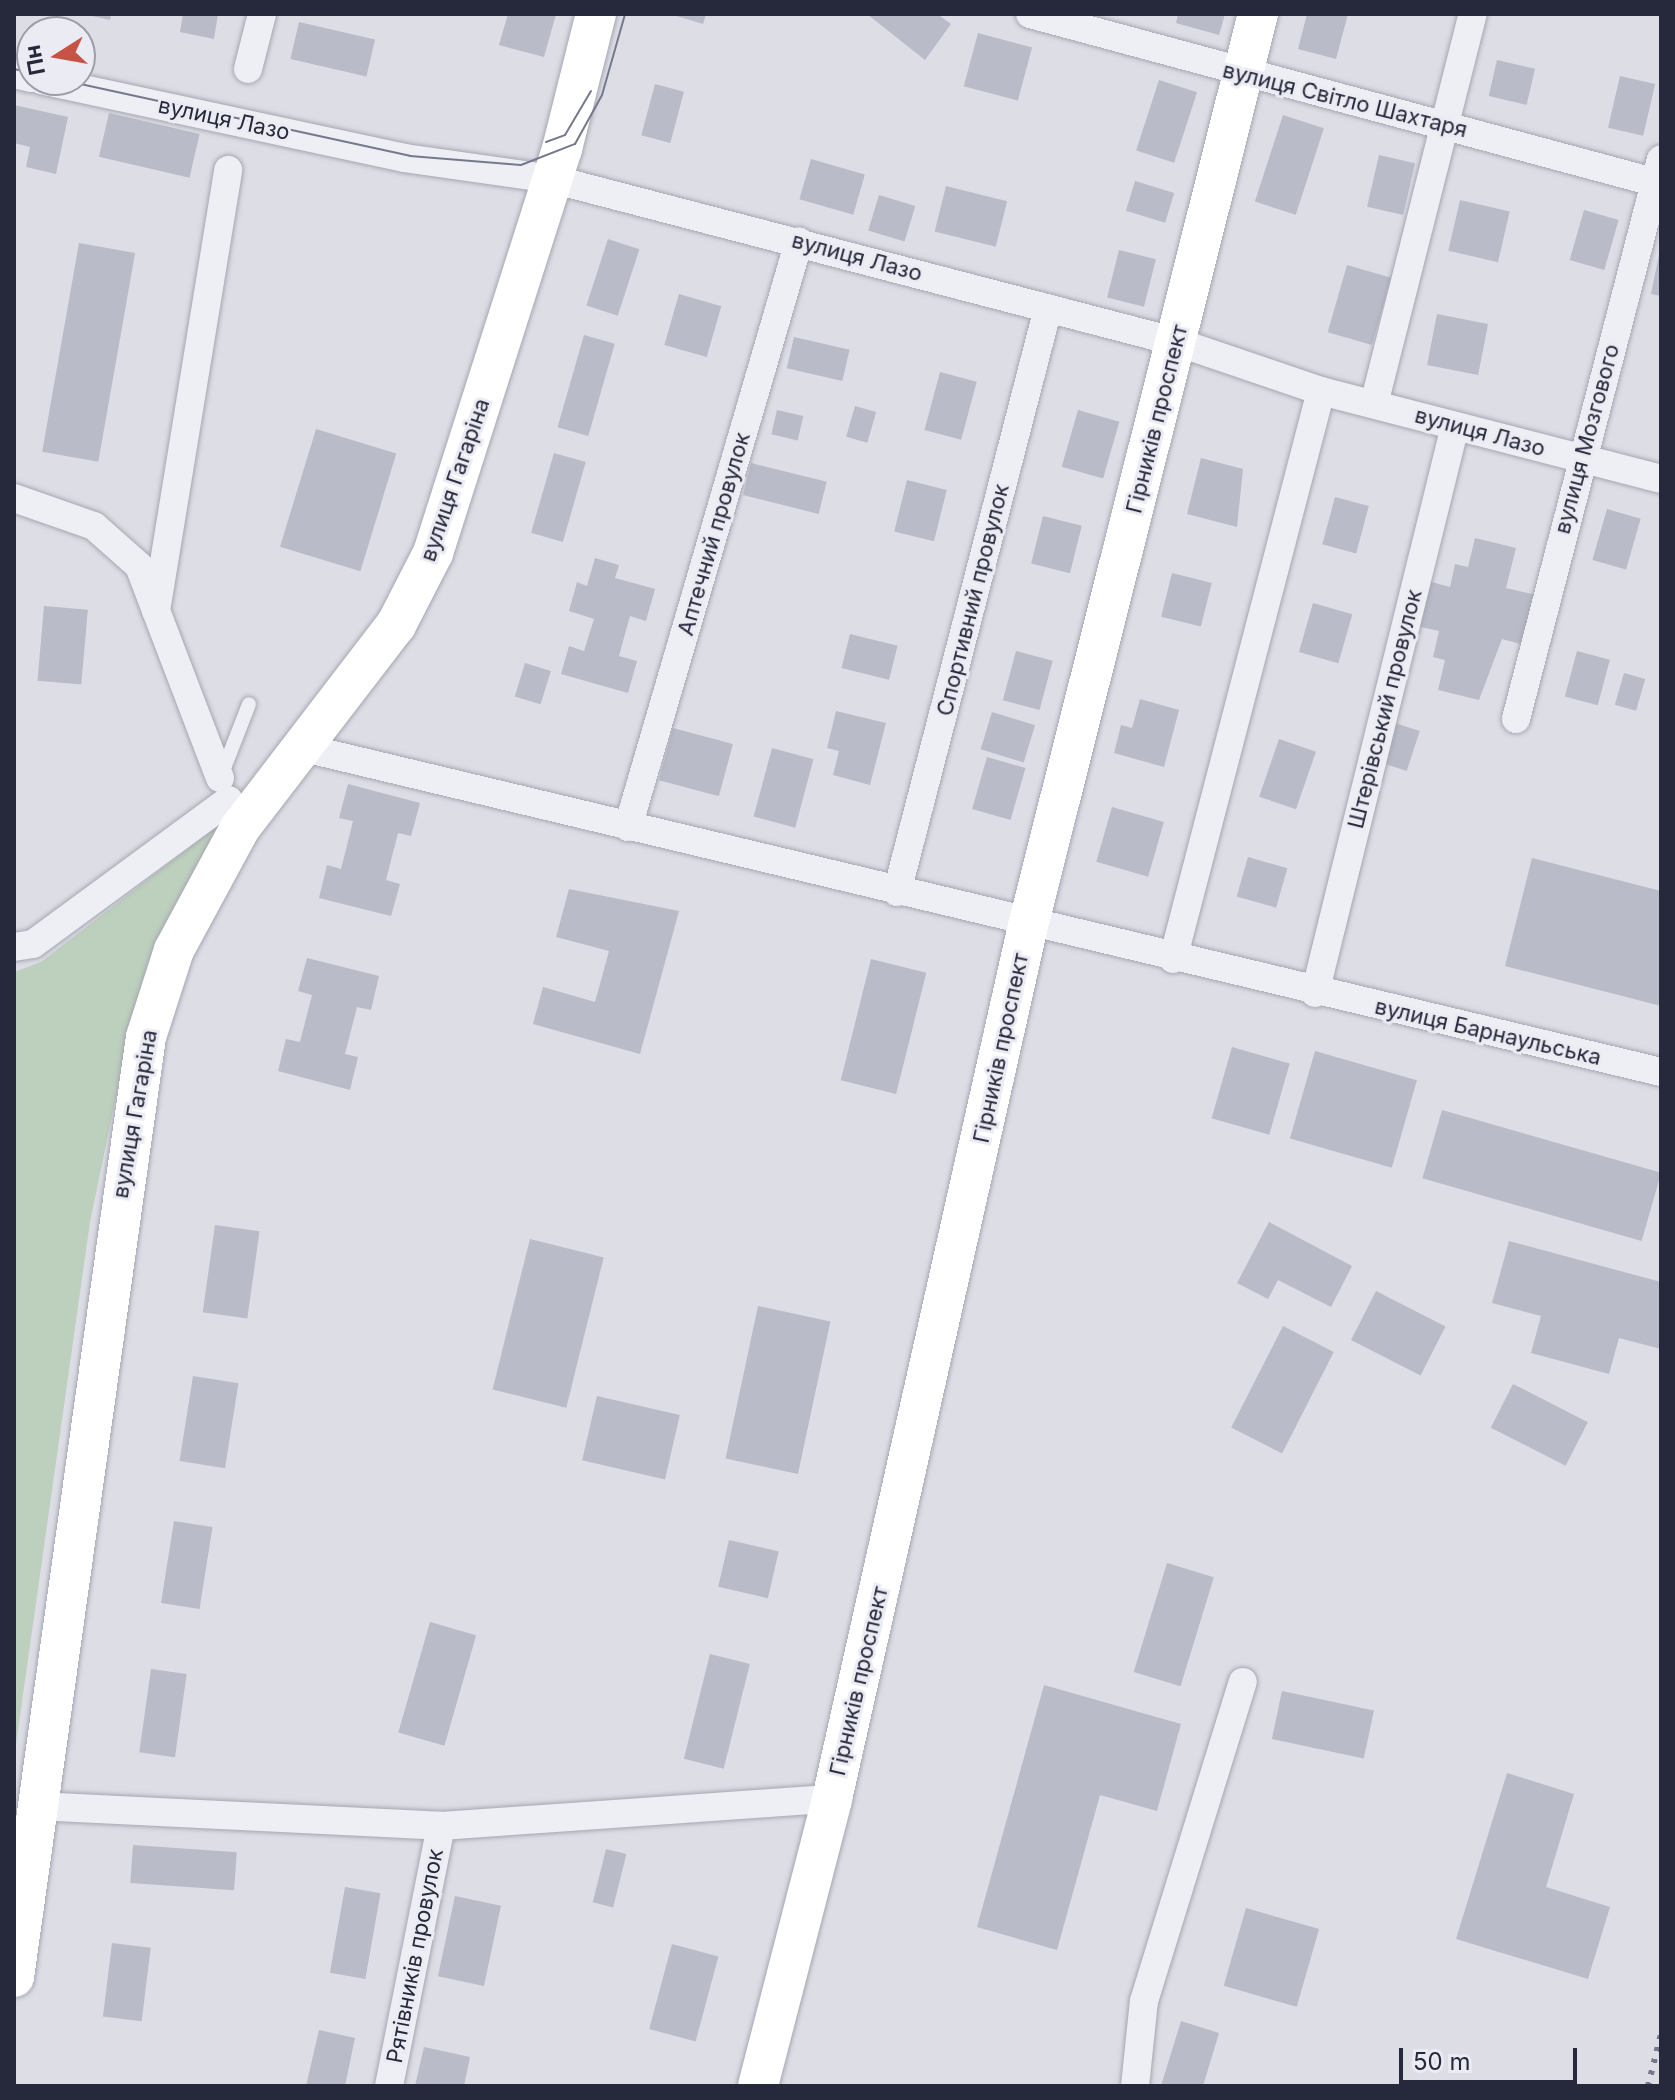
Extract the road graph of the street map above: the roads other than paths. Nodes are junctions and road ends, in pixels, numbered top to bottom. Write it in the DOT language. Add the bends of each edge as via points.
graph roads {
  1 [pos="262,14"];
  2 [pos="596,14"];
  3 [pos="1030,14"];
  4 [pos="1258,14"];
  5 [pos="1473,14"];
  6 [pos="248,69"];
  7 [pos="1242,75"];
  8 [pos="96,92"];
  9 [pos="1445,125"];
  10 [pos="228,170"];
  11 [pos="1659,175"];
  12 [pos="552,179"];
  13 [pos="799,241"];
  14 [pos="1048,308"];
  15 [pos="1177,342"];
  16 [pos="1321,391"];
  17 [pos="1374,404"];
  18 [pos="1455,426"];
  19 [pos="1581,458"];
  20 [pos="1661,479"];
  21 [pos="14,498"];
  22 [pos="156,611"];
  23 [pos="249,704"];
  24 [pos="1516,719"];
  25 [pos="300,747"];
  26 [pos="230,802"];
  27 [pos="628,827"];
  28 [pos="897,892"];
  29 [pos="1028,926"];
  30 [pos="14,947"];
  31 [pos="1173,959"];
  32 [pos="1315,993"];
  33 [pos="1661,1072"];
  34 [pos="1243,1682"];
  35 [pos="832,1799"];
  36 [pos="36,1806"];
  37 [pos="441,1826"];
  38 [pos="14,1977"];
  39 [pos="389,2086"];
  40 [pos="758,2086"];
  41 [pos="1135,2086"];
  1 -- 6 [label="street"];
  2 -- 12 [label="main road, вулиця Гагаріна"];
  3 -- 7 [label="street, вулиця Світло Шахтаря"];
  4 -- 7 [label="main road, Гірників проспект"];
  5 -- 9 [label="street"];
  7 -- 9 [label="street, вулиця Світло Шахтаря"];
  7 -- 15 [label="main road, Гірників проспект"];
  8 -- 12 [label="street, вулиця Лазо" via="405,158"];
  9 -- 11 [label="street, вулиця Світло Шахтаря"];
  9 -- 17 [label="street"];
  10 -- 22 [label="street"];
  11 -- 19 [label="street, вулиця Мозгового"];
  12 -- 13 [label="street, вулиця Лазо"];
  12 -- 25 [label="main road, вулиця Гагаріна" via="433,553 396,625"];
  13 -- 14 [label="street, вулиця Лазо"];
  13 -- 27 [label="street, Аптечний провулок"];
  14 -- 15 [label="street, вулиця Лазо"];
  14 -- 28 [label="street, Спортивний провулок"];
  15 -- 16 [label="street, вулиця Лазо"];
  15 -- 29 [label="main road, Гірників проспект"];
  16 -- 17 [label="street, вулиця Лазо"];
  16 -- 31 [label="street"];
  17 -- 18 [label="street, вулиця Лазо"];
  18 -- 19 [label="street, вулиця Лазо"];
  18 -- 32 [label="street, Штерівський провулок"];
  19 -- 20 [label="street, вулиця Лазо"];
  19 -- 24 [label="street, вулиця Мозгового"];
  21 -- 22 [label="street" via="94,526 139,566"];
  22 -- 26 [label="street"];
  23 -- 26 [label="lane"];
  25 -- 26 [label="main road, вулиця Гагаріна"];
  25 -- 27 [label="street, вулиця Барнаульська"];
  26 -- 30 [label="street" via="33,944"];
  26 -- 36 [label="main road, вулиця Гагаріна" via="146,1037"];
  27 -- 28 [label="street, вулиця Барнаульська"];
  28 -- 29 [label="street, вулиця Барнаульська"];
  29 -- 31 [label="street, вулиця Барнаульська"];
  29 -- 35 [label="main road, Гірників проспект"];
  31 -- 32 [label="street, вулиця Барнаульська"];
  32 -- 33 [label="street, вулиця Барнаульська"];
  34 -- 41 [label="street" via="1144,2001"];
  35 -- 37 [label="street"];
  35 -- 40 [label="main road, Гірників проспект"];
  36 -- 37 [label="street"];
  36 -- 38 [label="main road, вулиця Гагаріна"];
  37 -- 39 [label="street, Рятівників провулок"];
}
